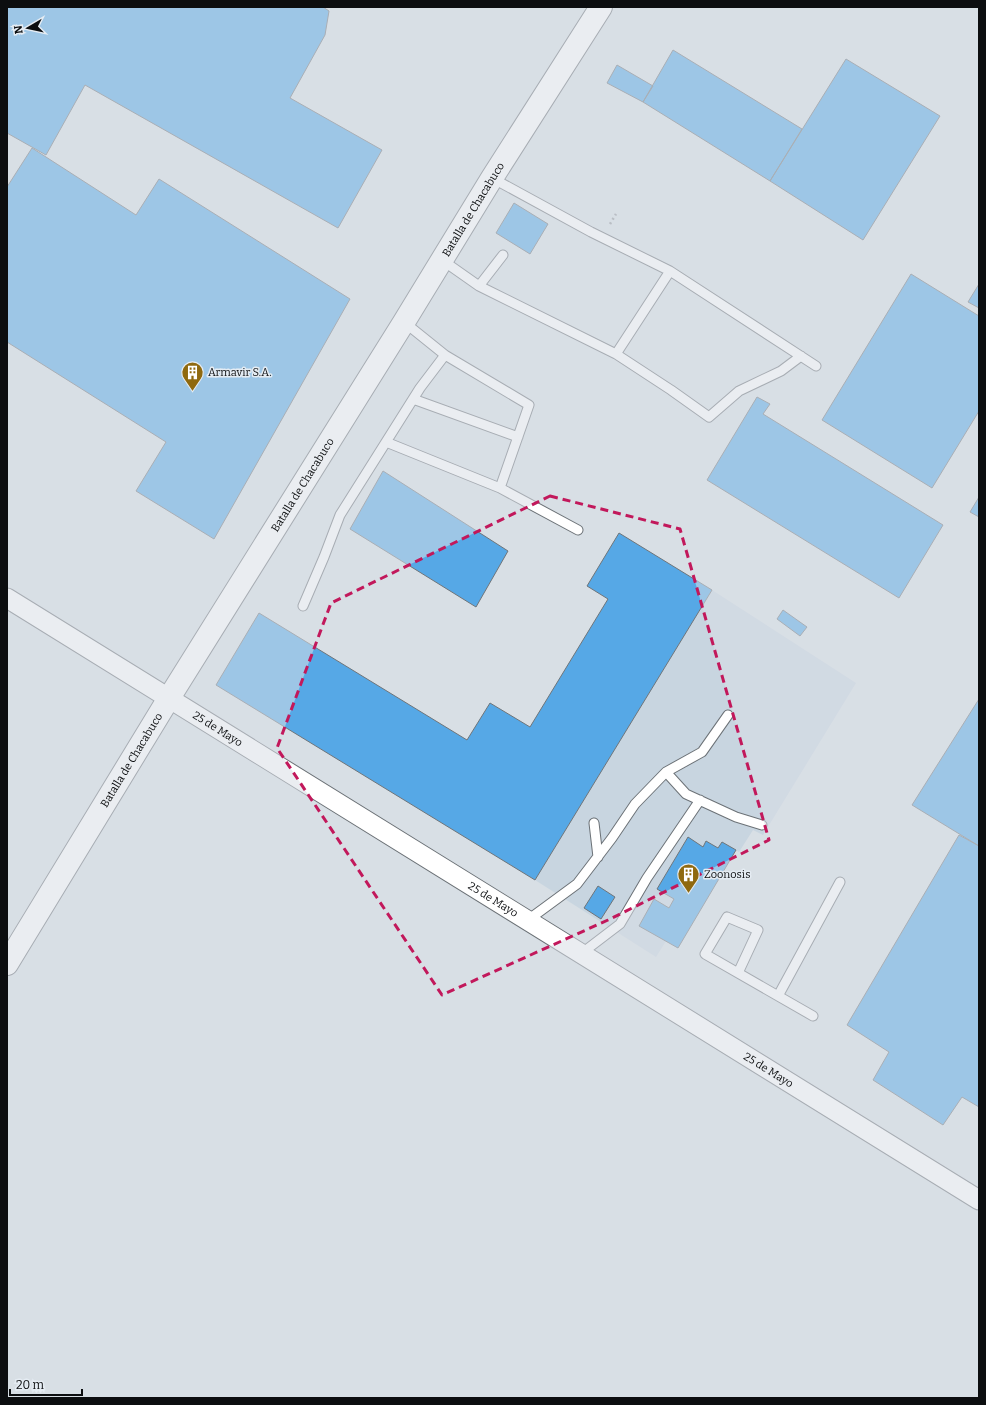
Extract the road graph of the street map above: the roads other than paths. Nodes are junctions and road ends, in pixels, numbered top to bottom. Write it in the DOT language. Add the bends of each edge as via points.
graph roads {
  1 [pos="601,7"];
  2 [pos="492,178"];
  3 [pos="503,255"];
  4 [pos="441,259"];
  5 [pos="670,271"];
  6 [pos="479,286"];
  7 [pos="404,322"];
  8 [pos="616,354"];
  9 [pos="444,355"];
  10 [pos="802,356"];
  11 [pos="816,366"];
  12 [pos="413,399"];
  13 [pos="518,437"];
  14 [pos="386,442"];
  15 [pos="500,488"];
  16 [pos="578,530"];
  17 [pos="7,598"];
  18 [pos="303,606"];
  19 [pos="169,698"];
  20 [pos="728,715"];
  21 [pos="666,772"];
  22 [pos="700,800"];
  23 [pos="594,824"];
  24 [pos="762,825"];
  25 [pos="598,857"];
  26 [pos="840,882"];
  27 [pos="528,920"];
  28 [pos="582,953"];
  29 [pos="7,964"];
  30 [pos="738,973"];
  31 [pos="778,996"];
  32 [pos="813,1016"];
  33 [pos="979,1200"];
  1 -- 2 [label="street, Batalla de Chacabuco"];
  2 -- 4 [label="street, Batalla de Chacabuco"];
  2 -- 5 [label="lane" via="591,232"];
  3 -- 6 [label="lane"];
  4 -- 6 [label="lane"];
  4 -- 7 [label="street, Batalla de Chacabuco"];
  5 -- 8 [label="lane"];
  5 -- 10 [label="lane"];
  6 -- 8 [label="lane"];
  7 -- 9 [label="lane"];
  7 -- 19 [label="street, Batalla de Chacabuco"];
  8 -- 10 [label="lane" via="709,417 739,391 781,371"];
  9 -- 12 [label="lane"];
  9 -- 13 [label="lane" via="529,405"];
  10 -- 11 [label="lane"];
  12 -- 13 [label="lane"];
  12 -- 14 [label="lane"];
  13 -- 15 [label="lane"];
  14 -- 15 [label="lane"];
  14 -- 18 [label="lane" via="340,515"];
  15 -- 16 [label="lane"];
  17 -- 19 [label="street, 25 de Mayo"];
  19 -- 27 [label="street, 25 de Mayo"];
  19 -- 29 [label="street, Batalla de Chacabuco"];
  20 -- 21 [label="lane" via="702,752"];
  21 -- 22 [label="lane" via="686,794"];
  21 -- 25 [label="lane" via="635,804"];
  22 -- 24 [label="lane" via="736,817"];
  22 -- 28 [label="lane" via="647,878 620,924"];
  23 -- 25 [label="lane"];
  25 -- 27 [label="lane" via="577,884"];
  26 -- 31 [label="lane"];
  27 -- 28 [label="street, 25 de Mayo"];
  28 -- 33 [label="street, 25 de Mayo"];
  30 -- 30 [label="lane" via="705,954 727,917 758,930"];
  30 -- 31 [label="lane"];
  31 -- 32 [label="lane"];
}
